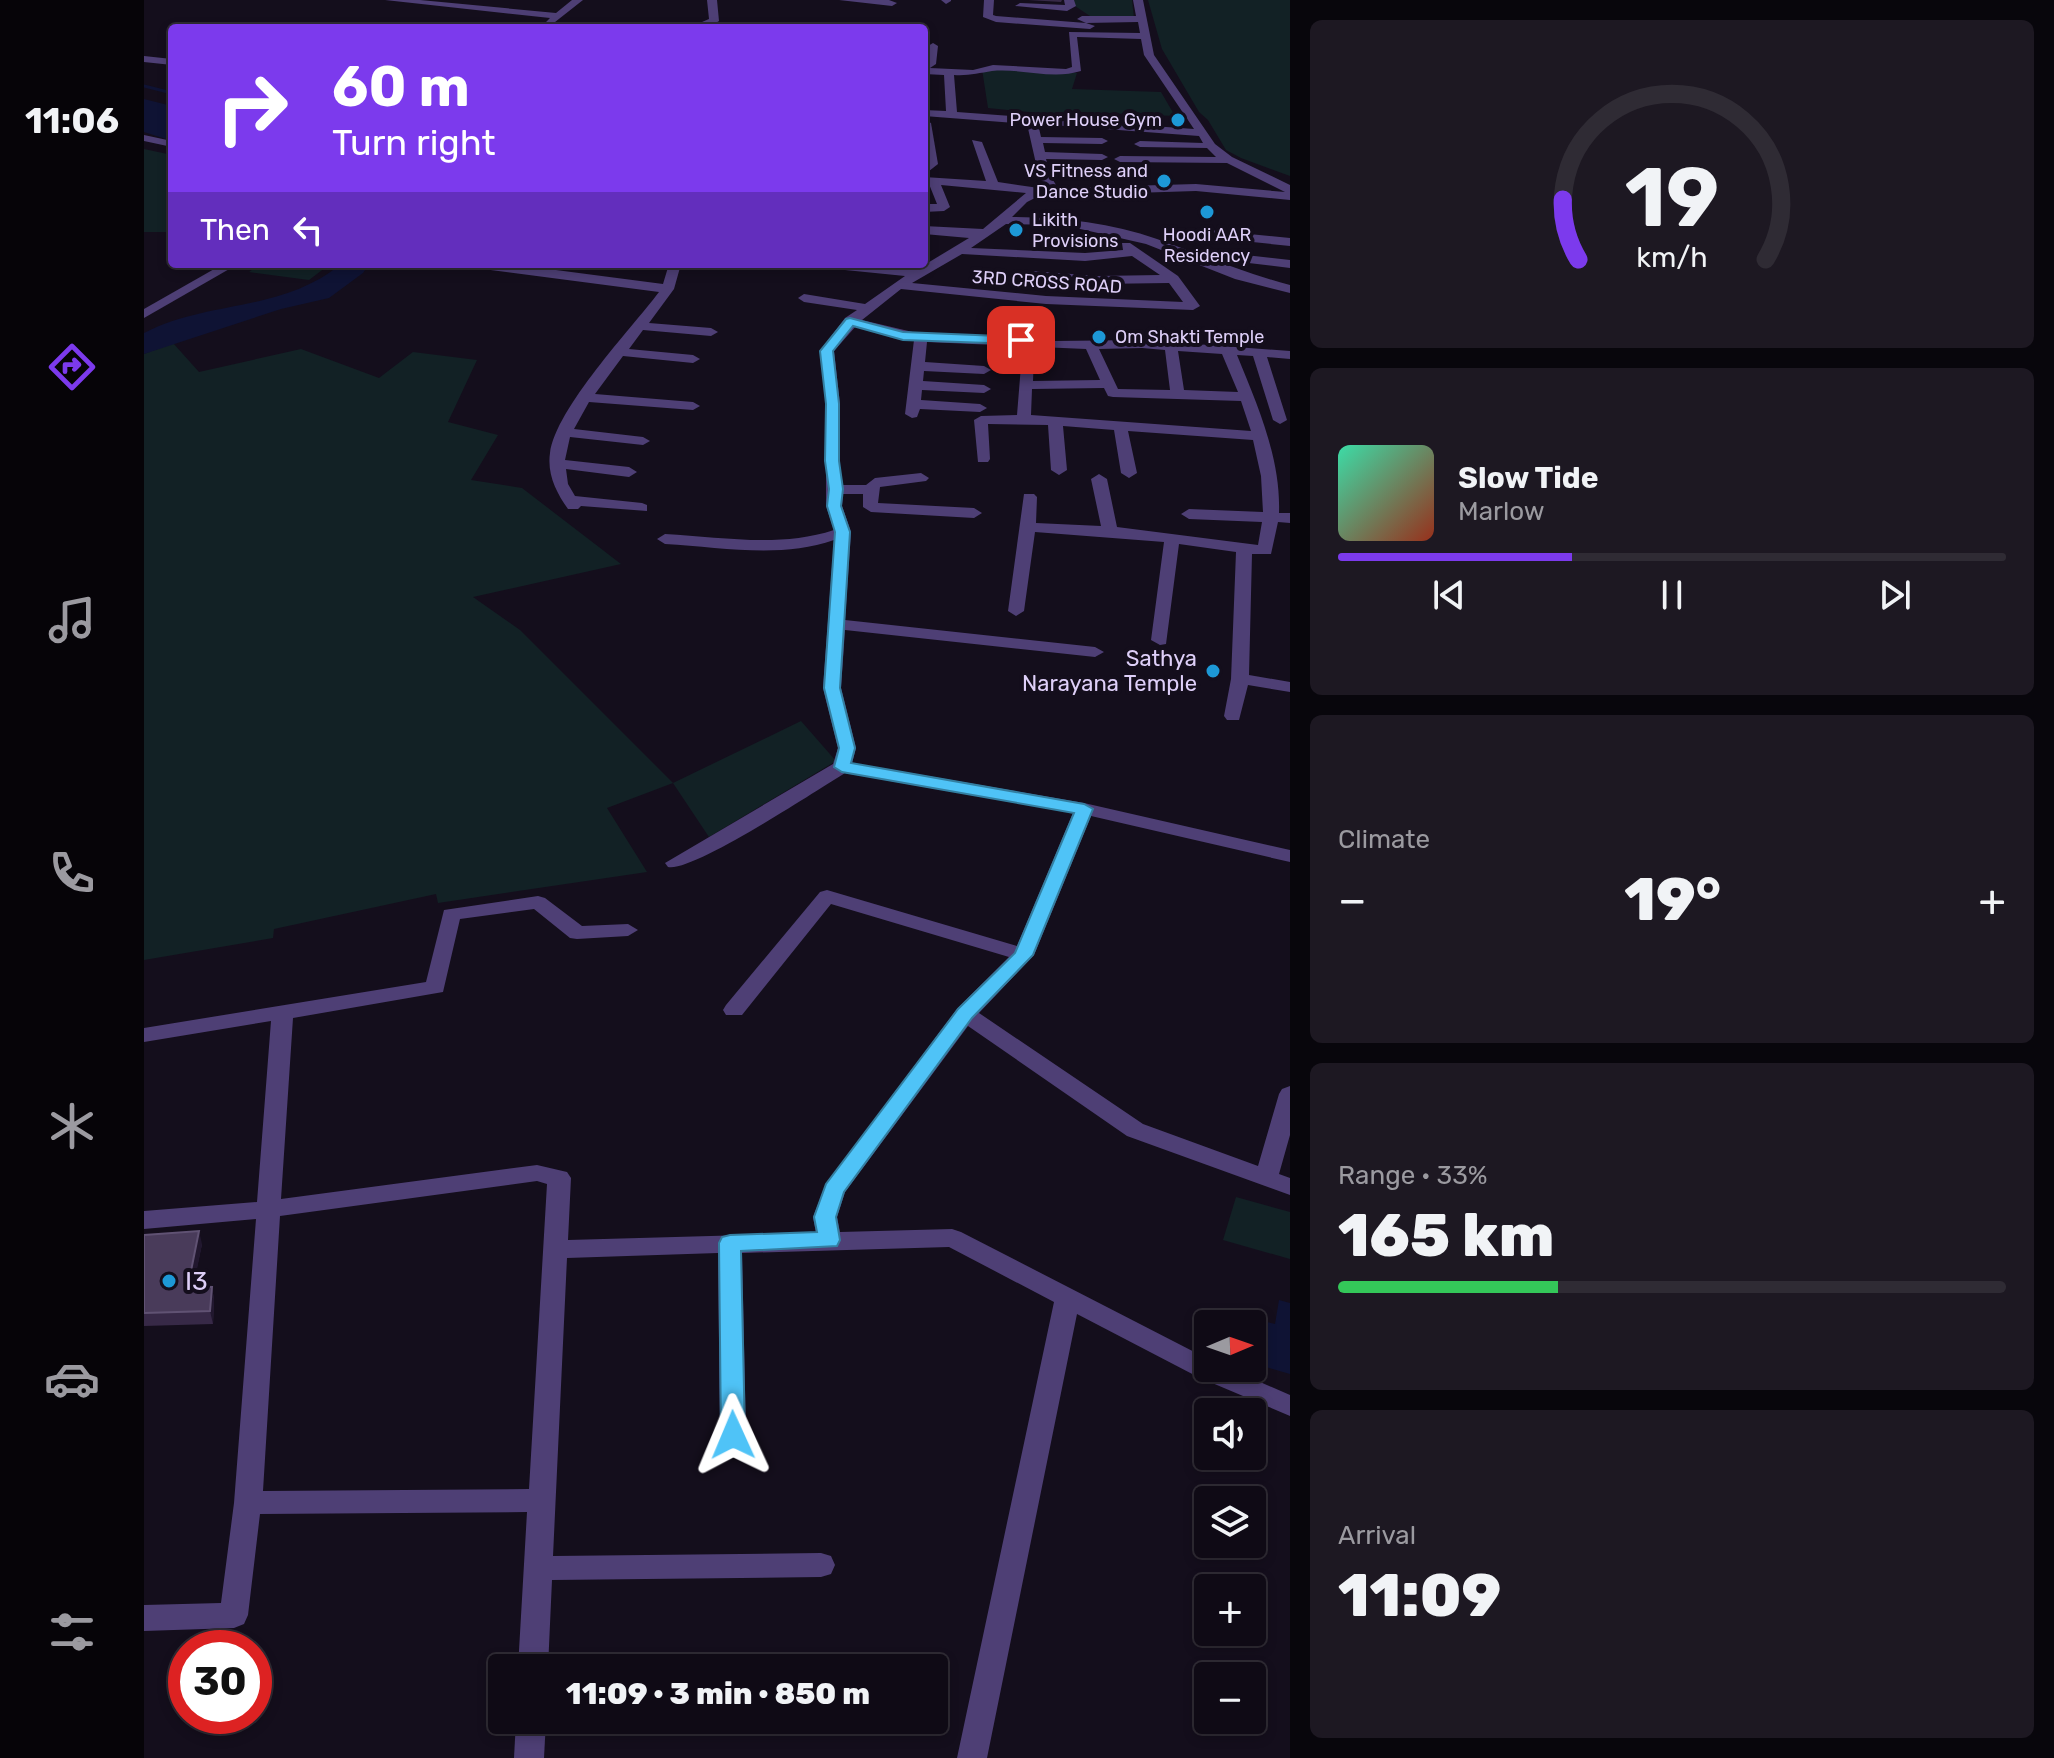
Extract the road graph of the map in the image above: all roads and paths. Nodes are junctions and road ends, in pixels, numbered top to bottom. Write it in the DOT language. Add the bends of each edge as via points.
graph roads {
  1 [pos="390,0"];
  2 [pos="578,0"];
  3 [pos="712,0"];
  4 [pos="844,0"];
  5 [pos="989,0"];
  6 [pos="1069,0"];
  7 [pos="1138,0"];
  8 [pos="892,1"];
  9 [pos="1020,7"];
  10 [pos="1006,9"];
  11 [pos="558,16"];
  12 [pos="888,16"];
  13 [pos="548,24"];
  14 [pos="709,24"];
  15 [pos="1144,27"];
  16 [pos="1103,31"];
  17 [pos="933,46"];
  18 [pos="144,59"];
  19 [pos="168,62"];
  20 [pos="928,66"];
  21 [pos="928,69"];
  22 [pos="949,74"];
  23 [pos="952,115"];
  24 [pos="928,118"];
  25 [pos="1032,121"];
  26 [pos="1204,133"];
  27 [pos="144,138"];
  28 [pos="928,138"];
  29 [pos="1035,140"];
  30 [pos="1102,141"];
  31 [pos="976,142"];
  32 [pos="168,143"];
  33 [pos="1140,144"];
  34 [pos="1211,146"];
  35 [pos="144,147"];
  36 [pos="168,151"];
  37 [pos="1039,155"];
  38 [pos="1102,157"];
  39 [pos="1120,159"];
  40 [pos="1232,160"];
  41 [pos="928,168"];
  42 [pos="1045,177"];
  43 [pos="929,181"];
  44 [pos="994,186"];
  45 [pos="1020,188"];
  46 [pos="1054,192"];
  47 [pos="1038,193"];
  48 [pos="1290,193"];
  49 [pos="928,208"];
  50 [pos="1001,220"];
  51 [pos="928,230"];
  52 [pos="982,233"];
  53 [pos="1110,234"];
  54 [pos="1208,234"];
  55 [pos="1290,242"];
  56 [pos="963,251"];
  57 [pos="1136,252"];
  58 [pos="1210,255"];
  59 [pos="1290,264"];
  60 [pos="225,268"];
  61 [pos="512,268"];
  62 [pos="674,268"];
  63 [pos="863,268"];
  64 [pos="919,274"];
  65 [pos="1032,275"];
  66 [pos="1173,279"];
  67 [pos="899,285"];
  68 [pos="668,289"];
  69 [pos="1290,289"];
  70 [pos="804,298"];
  71 [pos="867,308"];
  72 [pos="144,314"];
  73 [pos="850,321"];
  74 [pos="639,326"];
  75 [pos="711,332"];
  76 [pos="921,338"];
  77 [pos="1091,345"];
  78 [pos="1171,347"];
  79 [pos="1228,351"];
  80 [pos="619,352"];
  81 [pos="1259,353"];
  82 [pos="1290,355"];
  83 [pos="1027,356"];
  84 [pos="693,359"];
  85 [pos="916,366"];
  86 [pos="984,370"];
  87 [pos="1109,384"];
  88 [pos="915,385"];
  89 [pos="1026,385"];
  90 [pos="984,389"];
  91 [pos="1178,394"];
  92 [pos="585,397"];
  93 [pos="1247,397"];
  94 [pos="693,406"];
  95 [pos="980,408"];
  96 [pos="1024,419"];
  97 [pos="1055,420"];
  98 [pos="1280,420"];
  99 [pos="1120,425"];
  100 [pos="565,432"];
  101 [pos="1258,436"];
  102 [pos="643,441"];
  103 [pos="983,459"];
  104 [pos="558,464"];
  105 [pos="1059,470"];
  106 [pos="629,472"];
  107 [pos="1129,473"];
  108 [pos="921,478"];
  109 [pos="1099,479"];
  110 [pos="836,489"];
  111 [pos="870,490"];
  112 [pos="1271,493"];
  113 [pos="1290,493"];
  114 [pos="1029,497"];
  115 [pos="642,508"];
  116 [pos="974,513"];
  117 [pos="1189,514"];
  118 [pos="1271,517"];
  119 [pos="1290,518"];
  120 [pos="1028,525"];
  121 [pos="843,532"];
  122 [pos="1110,532"];
  123 [pos="665,539"];
  124 [pos="1172,539"];
  125 [pos="1244,549"];
  126 [pos="1016,611"];
  127 [pos="838,624"];
  128 [pos="1160,640"];
  129 [pos="1095,652"];
  130 [pos="1240,679"];
  131 [pos="1290,687"];
  132 [pos="1233,716"];
  133 [pos="842,767"];
  134 [pos="1084,809"];
  135 [pos="1290,856"];
  136 [pos="675,863"];
  137 [pos="628,930"];
  138 [pos="1024,955"];
  139 [pos="734,1010"];
  140 [pos="282,1014"];
  141 [pos="965,1014"];
  142 [pos="144,1035"];
  143 [pos="1290,1094"];
  144 [pos="1266,1179"];
  145 [pos="1290,1187"];
  146 [pos="271,1209"];
  147 [pos="144,1220"];
  148 [pos="829,1240"];
  149 [pos="730,1243"];
  150 [pos="555,1249"];
  151 [pos="1067,1299"];
  152 [pos="1290,1406"];
  153 [pos="733,1435"];
  154 [pos="540,1500"];
  155 [pos="248,1503"];
  156 [pos="821,1565"];
  157 [pos="537,1568"];
  158 [pos="144,1618"];
  159 [pos="534,1654"];
  160 [pos="530,1734"];
  161 [pos="529,1758"];
  162 [pos="972,1758"];
  1 -- 11 [label="street"];
  2 -- 11 [label="street"];
  3 -- 14 [label="street" via="714,21"];
  4 -- 8 [label="street"];
  5 -- 16 [label="street" via="988,17 1074,23"];
  6 -- 9 [label="street" via="1067,8"];
  7 -- 15 [label="street"];
  8 -- 12 [label="street"];
  9 -- 10 [label="street"];
  9 -- 15 [label="street"];
  11 -- 13 [label="street"];
  15 -- 16 [label="street"];
  15 -- 26 [label="street" via="1149,55"];
  16 -- 21 [label="street" via="1072,34 1074,71 987,63 973,73"];
  17 -- 20 [label="street"];
  18 -- 19 [label="street"];
  22 -- 23 [label="street"];
  23 -- 24 [label="street"];
  23 -- 25 [label="street"];
  25 -- 26 [label="street"];
  25 -- 29 [label="street"];
  26 -- 34 [label="street"];
  27 -- 32 [label="street"];
  28 -- 41 [label="street"];
  29 -- 30 [label="street"];
  29 -- 37 [label="street"];
  31 -- 44 [label="street"];
  33 -- 34 [label="street"];
  34 -- 40 [label="street"];
  35 -- 36 [label="street"];
  37 -- 38 [label="street"];
  37 -- 42 [label="street"];
  39 -- 40 [label="street"];
  40 -- 48 [label="street" via="1279,180"];
  42 -- 45 [label="street" via="1023,179"];
  42 -- 46 [label="street"];
  43 -- 44 [label="street"];
  43 -- 49 [label="street" via="944,207"];
  44 -- 45 [label="street"];
  45 -- 47 [label="street"];
  46 -- 47 [label="street"];
  46 -- 48 [label="street" via="1142,187"];
  47 -- 50 [label="street" via="1023,197"];
  50 -- 52 [label="street"];
  50 -- 53 [label="street" via="1063,221"];
  51 -- 52 [label="street"];
  52 -- 56 [label="street"];
  53 -- 57 [label="street"];
  53 -- 69 [label="street" via="1150,241 1239,276"];
  54 -- 55 [label="street"];
  56 -- 57 [label="street" via="1085,257"];
  56 -- 64 [label="street"];
  57 -- 66 [label="street"];
  58 -- 59 [label="street"];
  60 -- 72 [label="street"];
  61 -- 68 [label="street"];
  62 -- 68 [label="street"];
  63 -- 64 [label="street"];
  64 -- 67 [label="street"];
  65 -- 66 [label="street"];
  66 -- 67 [label="street, 3RD CROSS ROAD" via="1193,306 977,296"];
  67 -- 71 [label="street"];
  68 -- 74 [label="street"];
  70 -- 71 [label="street"];
  71 -- 73 [label="street"];
  73 -- 76 [label="street"];
  73 -- 110 [label="street" via="827,351"];
  74 -- 75 [label="street"];
  74 -- 80 [label="street"];
  76 -- 77 [label="street"];
  76 -- 85 [label="street"];
  77 -- 78 [label="street"];
  77 -- 87 [label="street"];
  78 -- 79 [label="street"];
  78 -- 91 [label="street"];
  79 -- 81 [label="street"];
  79 -- 93 [label="street"];
  80 -- 84 [label="street"];
  80 -- 92 [label="street"];
  81 -- 82 [label="street"];
  81 -- 98 [label="street"];
  83 -- 89 [label="street"];
  85 -- 86 [label="street"];
  85 -- 88 [label="street"];
  87 -- 89 [label="street"];
  87 -- 91 [label="street" via="1113,393"];
  88 -- 90 [label="street"];
  88 -- 95 [label="street" via="913,409"];
  89 -- 96 [label="street"];
  91 -- 93 [label="street"];
  92 -- 94 [label="street"];
  92 -- 100 [label="street"];
  93 -- 101 [label="street"];
  96 -- 97 [label="street"];
  96 -- 103 [label="street" via="981,420"];
  97 -- 99 [label="street"];
  97 -- 105 [label="street"];
  99 -- 101 [label="street"];
  99 -- 107 [label="street"];
  100 -- 102 [label="street"];
  100 -- 104 [label="street"];
  101 -- 112 [label="street"];
  104 -- 106 [label="street"];
  104 -- 115 [label="street" via="560,484 571,503"];
  108 -- 111 [label="street" via="875,483"];
  109 -- 122 [label="street"];
  110 -- 111 [label="street"];
  110 -- 121 [label="street" via="834,506"];
  111 -- 116 [label="street" via="871,507"];
  112 -- 113 [label="street"];
  112 -- 118 [label="street"];
  114 -- 120 [label="street"];
  117 -- 118 [label="street"];
  118 -- 119 [label="street"];
  118 -- 125 [label="street" via="1265,551"];
  120 -- 122 [label="street"];
  120 -- 126 [label="street"];
  121 -- 123 [label="street" via="792,546"];
  121 -- 127 [label="street"];
  122 -- 124 [label="street"];
  124 -- 125 [label="street"];
  124 -- 128 [label="street"];
  125 -- 130 [label="street"];
  127 -- 129 [label="street"];
  127 -- 133 [label="street" via="832,688 847,748"];
  130 -- 131 [label="street"];
  130 -- 132 [label="street"];
  133 -- 134 [label="street"];
  133 -- 136 [label="street"];
  134 -- 135 [label="street"];
  134 -- 138 [label="street"];
  137 -- 140 [label="street" via="577,933 538,902 451,914 435,987"];
  138 -- 139 [label="street" via="827,896"];
  138 -- 141 [label="street"];
  140 -- 142 [label="street"];
  140 -- 146 [label="street"];
  141 -- 144 [label="street" via="1135,1130"];
  141 -- 148 [label="street" via="834,1190 825,1217"];
  143 -- 144 [label="street"];
  144 -- 145 [label="street"];
  146 -- 147 [label="street"];
  146 -- 150 [label="street" via="549,1174 559,1178"];
  146 -- 155 [label="street"];
  148 -- 149 [label="street"];
  148 -- 151 [label="street" via="952,1238"];
  149 -- 150 [label="street"];
  149 -- 153 [label="street"];
  150 -- 154 [label="street"];
  151 -- 152 [label="street"];
  151 -- 162 [label="street"];
  154 -- 155 [label="street"];
  154 -- 157 [label="street"];
  155 -- 158 [label="street" via="234,1615"];
  156 -- 157 [label="street"];
  157 -- 159 [label="street"];
  160 -- 161 [label="street"];
}
